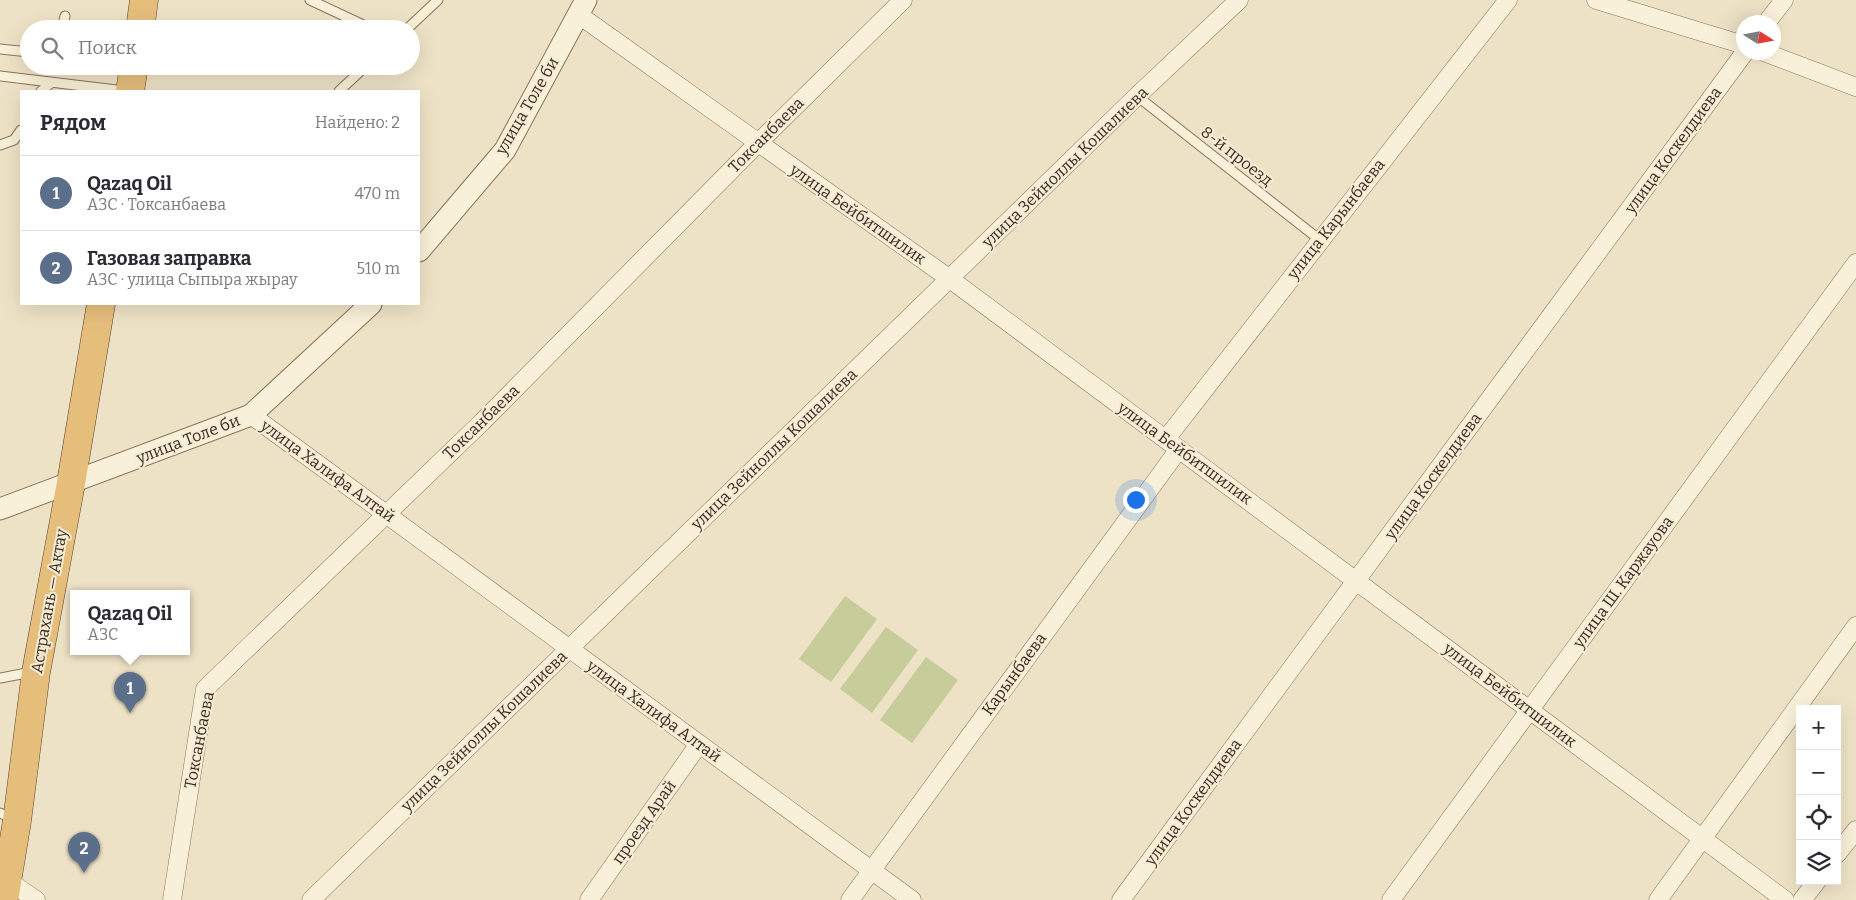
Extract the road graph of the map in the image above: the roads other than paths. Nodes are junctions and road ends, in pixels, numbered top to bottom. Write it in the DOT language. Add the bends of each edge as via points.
graph roads {
  1 [pos="144,0"];
  2 [pos="310,0"];
  3 [pos="438,0"];
  4 [pos="903,0"];
  5 [pos="1240,0"];
  6 [pos="1508,0"];
  7 [pos="1596,0"];
  8 [pos="1784,0"];
  9 [pos="582,8"];
  10 [pos="1772,15"];
  11 [pos="65,16"];
  12 [pos="64,20"];
  13 [pos="141,20"];
  14 [pos="353,20"];
  15 [pos="417,20"];
  16 [pos="1736,43"];
  17 [pos="0,49"];
  18 [pos="20,51"];
  19 [pos="1781,58"];
  20 [pos="1739,60"];
  21 [pos="133,75"];
  22 [pos="356,75"];
  23 [pos="0,76"];
  24 [pos="51,83"];
  25 [pos="1856,87"];
  26 [pos="42,90"];
  27 [pos="116,90"];
  28 [pos="130,90"];
  29 [pos="340,90"];
  30 [pos="1137,96"];
  31 [pos="20,131"];
  32 [pos="758,143"];
  33 [pos="0,145"];
  34 [pos="1320,240"];
  35 [pos="420,251"];
  36 [pos="1856,263"];
  37 [pos="950,279"];
  38 [pos="101,305"];
  39 [pos="370,305"];
  40 [pos="251,415"];
  41 [pos="1172,444"];
  42 [pos="71,483"];
  43 [pos="0,509"];
  44 [pos="386,513"];
  45 [pos="1357,580"];
  46 [pos="1856,626"];
  47 [pos="568,648"];
  48 [pos="36,672"];
  49 [pos="0,678"];
  50 [pos="1530,709"];
  51 [pos="699,744"];
  52 [pos="9,817"];
  53 [pos="1856,830"];
  54 [pos="1703,838"];
  55 [pos="1841,849"];
  56 [pos="871,870"];
  57 [pos="1814,885"];
  58 [pos="6,890"];
  59 [pos="36,900"];
  60 [pos="172,900"];
  61 [pos="311,900"];
  62 [pos="589,900"];
  63 [pos="850,900"];
  64 [pos="912,900"];
  65 [pos="1120,900"];
  66 [pos="1390,900"];
  67 [pos="1658,900"];
  68 [pos="1785,900"];
  69 [pos="1802,900"];
  1 -- 13 [label="highway"];
  2 -- 14 [label="lane"];
  3 -- 15 [label="lane"];
  4 -- 32 [label="street, Токсанбаева"];
  5 -- 30 [label="street, улица Зейноллы Кошалиева"];
  6 -- 34 [label="street, улица Карынбаева"];
  7 -- 16 [label="street"];
  8 -- 10 [label="street"];
  9 -- 32 [label="street, улица Бейбитшилик"];
  9 -- 35 [label="street, улица Толе би" via="505,150"];
  11 -- 12 [label="lane"];
  17 -- 18 [label="lane"];
  19 -- 25 [label="street"];
  20 -- 45 [label="street, улица Коскелдиева"];
  21 -- 28 [label="highway"];
  22 -- 29 [label="lane"];
  23 -- 24 [label="lane"];
  24 -- 26 [label="lane"];
  24 -- 27 [label="lane"];
  30 -- 34 [label="lane, 8-й проезд"];
  30 -- 37 [label="street, улица Зейноллы Кошалиева"];
  31 -- 33 [label="lane" via="14,140"];
  32 -- 37 [label="street, улица Бейбитшилик"];
  32 -- 44 [label="street, Токсанбаева" via="482,422"];
  34 -- 41 [label="street, улица Карынбаева"];
  36 -- 50 [label="street, улица Ш. Каржауова"];
  37 -- 41 [label="street, улица Бейбитшилик"];
  37 -- 47 [label="street, улица Зейноллы Кошалиева"];
  38 -- 42 [label="highway, Астрахань — Актау"];
  39 -- 40 [label="street, улица Толе би"];
  40 -- 42 [label="street, улица Толе би"];
  40 -- 44 [label="street, улица Халифа Алтай"];
  41 -- 45 [label="street, улица Бейбитшилик"];
  41 -- 56 [label="street, Карынбаева"];
  42 -- 43 [label="street, улица Толе би"];
  42 -- 48 [label="highway, Астрахань — Актау"];
  44 -- 47 [label="street, улица Халифа Алтай"];
  44 -- 60 [label="street, Токсанбаева" via="205,689"];
  45 -- 50 [label="street, улица Бейбитшилик"];
  45 -- 65 [label="street, улица Коскелдиева"];
  46 -- 54 [label="street"];
  47 -- 51 [label="street, улица Халифа Алтай"];
  47 -- 61 [label="street, улица Зейноллы Кошалиева"];
  48 -- 49 [label="lane"];
  48 -- 52 [label="highway, Астрахань — Актау"];
  50 -- 54 [label="street, улица Бейбитшилик"];
  50 -- 66 [label="street, улица Ш. Каржауова"];
  51 -- 56 [label="street, улица Халифа Алтай"];
  51 -- 62 [label="street, проезд Арай"];
  52 -- 58 [label="highway, Астрахань — Актау"];
  53 -- 55 [label="street"];
  54 -- 67 [label="street"];
  54 -- 68 [label="street, улица Бейбитшилик"];
  56 -- 63 [label="street, Карынбаева"];
  56 -- 64 [label="street, улица Халифа Алтай"];
  57 -- 69 [label="street"];
  58 -- 59 [label="street"];
}
